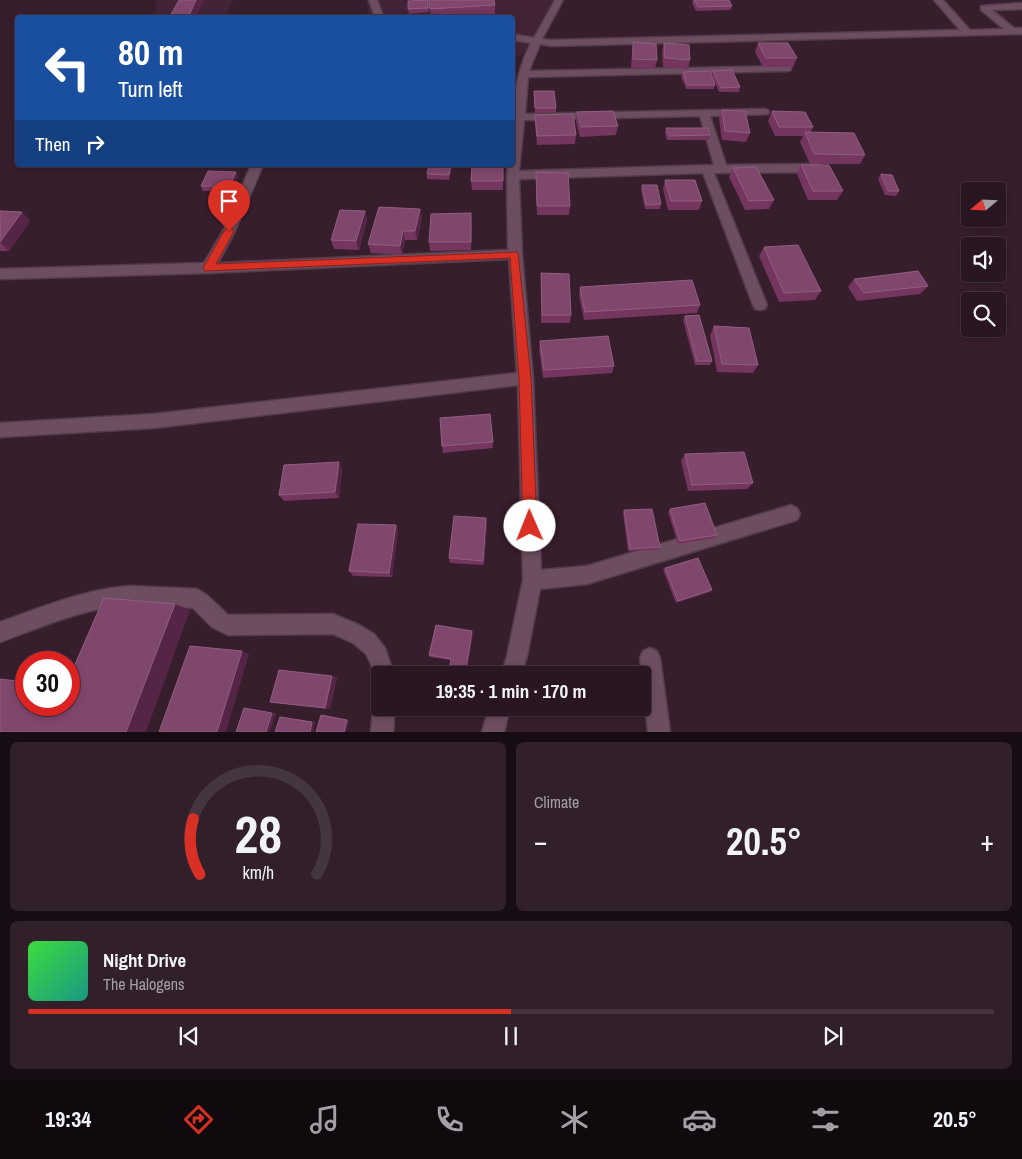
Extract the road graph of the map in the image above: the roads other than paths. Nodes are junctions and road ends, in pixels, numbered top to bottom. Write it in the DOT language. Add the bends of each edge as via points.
graph roads {
  1 [pos="373,0"];
  2 [pos="559,0"];
  3 [pos="938,0"];
  4 [pos="1022,6"];
  5 [pos="379,15"];
  6 [pos="1017,31"];
  7 [pos="968,33"];
  8 [pos="515,36"];
  9 [pos="536,40"];
  10 [pos="788,68"];
  11 [pos="524,74"];
  12 [pos="764,112"];
  13 [pos="704,113"];
  14 [pos="519,117"];
  15 [pos="515,151"];
  16 [pos="256,167"];
  17 [pos="514,167"];
  18 [pos="721,168"];
  19 [pos="828,168"];
  20 [pos="707,169"];
  21 [pos="513,175"];
  22 [pos="515,254"];
  23 [pos="208,268"];
  24 [pos="0,274"];
  25 [pos="760,305"];
  26 [pos="525,378"];
  27 [pos="0,430"];
  28 [pos="791,514"];
  29 [pos="532,580"];
  30 [pos="0,632"];
  31 [pos="650,658"];
  32 [pos="382,666"];
  33 [pos="514,666"];
  34 [pos="383,716"];
  35 [pos="498,716"];
  36 [pos="382,732"];
  37 [pos="493,732"];
  38 [pos="659,732"];
  1 -- 5 [label="street"];
  2 -- 9 [label="street"];
  3 -- 7 [label="street"];
  4 -- 6 [label="street" via="984,8"];
  6 -- 7 [label="street"];
  7 -- 9 [label="street" via="551,43"];
  8 -- 9 [label="street"];
  9 -- 11 [label="street"];
  10 -- 11 [label="street"];
  11 -- 14 [label="street"];
  12 -- 13 [label="street"];
  13 -- 14 [label="street"];
  13 -- 18 [label="street"];
  14 -- 15 [label="street"];
  16 -- 23 [label="street" via="229,231"];
  17 -- 21 [label="street"];
  18 -- 19 [label="street"];
  18 -- 20 [label="street"];
  20 -- 21 [label="street"];
  20 -- 25 [label="street"];
  21 -- 22 [label="street"];
  22 -- 23 [label="street"];
  22 -- 26 [label="street"];
  23 -- 24 [label="street"];
  26 -- 27 [label="street" via="154,420"];
  26 -- 29 [label="street"];
  28 -- 29 [label="street" via="587,575"];
  29 -- 33 [label="street"];
  30 -- 32 [label="street" via="107,597 136,595 197,599 215,620 228,625 333,624 362,636 372,644"];
  31 -- 38 [label="street"];
  34 -- 36 [label="street"];
  35 -- 37 [label="street"];
}
